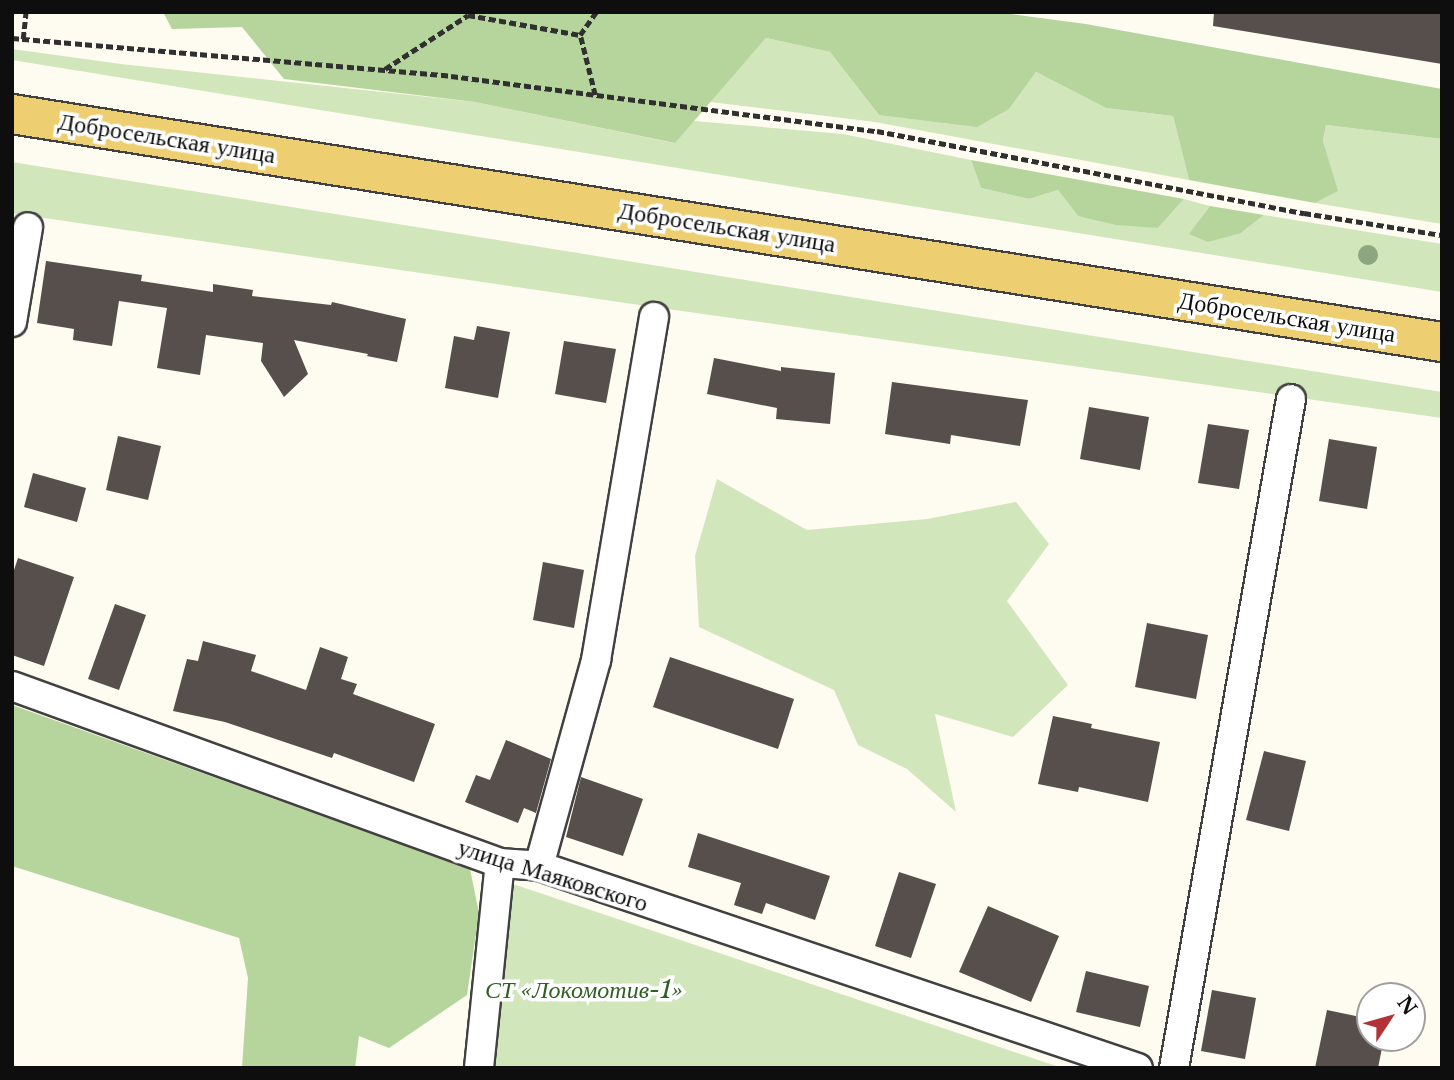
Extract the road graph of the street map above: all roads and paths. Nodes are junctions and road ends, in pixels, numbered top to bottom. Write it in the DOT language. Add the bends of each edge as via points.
graph roads {
  1 [pos="26,12"];
  2 [pos="596,12"];
  3 [pos="470,13"];
  4 [pos="580,35"];
  5 [pos="12,38"];
  6 [pos="23,39"];
  7 [pos="383,70"];
  8 [pos="594,95"];
  9 [pos="12,114"];
  10 [pos="28,227"];
  11 [pos="1442,235"];
  12 [pos="654,317"];
  13 [pos="12,322"];
  14 [pos="1442,342"];
  15 [pos="1291,400"];
  16 [pos="12,686"];
  17 [pos="500,863"];
  18 [pos="539,866"];
  19 [pos="479,1068"];
  20 [pos="1138,1068"];
  21 [pos="1174,1068"];
  1 -- 6 [label="path"];
  2 -- 4 [label="path"];
  3 -- 4 [label="path"];
  3 -- 7 [label="path"];
  4 -- 8 [label="path"];
  5 -- 6 [label="path"];
  6 -- 7 [label="path"];
  7 -- 8 [label="path"];
  8 -- 11 [label="path" via="877,131"];
  9 -- 14 [label="main road, Добросельская улица"];
  10 -- 13 [label="street"];
  12 -- 18 [label="street" via="596,660"];
  15 -- 21 [label="street"];
  16 -- 17 [label="street, улица Маяковского"];
  17 -- 18 [label="street, улица Маяковского"];
  17 -- 19 [label="street"];
  18 -- 20 [label="street, улица Маяковского"];
}
